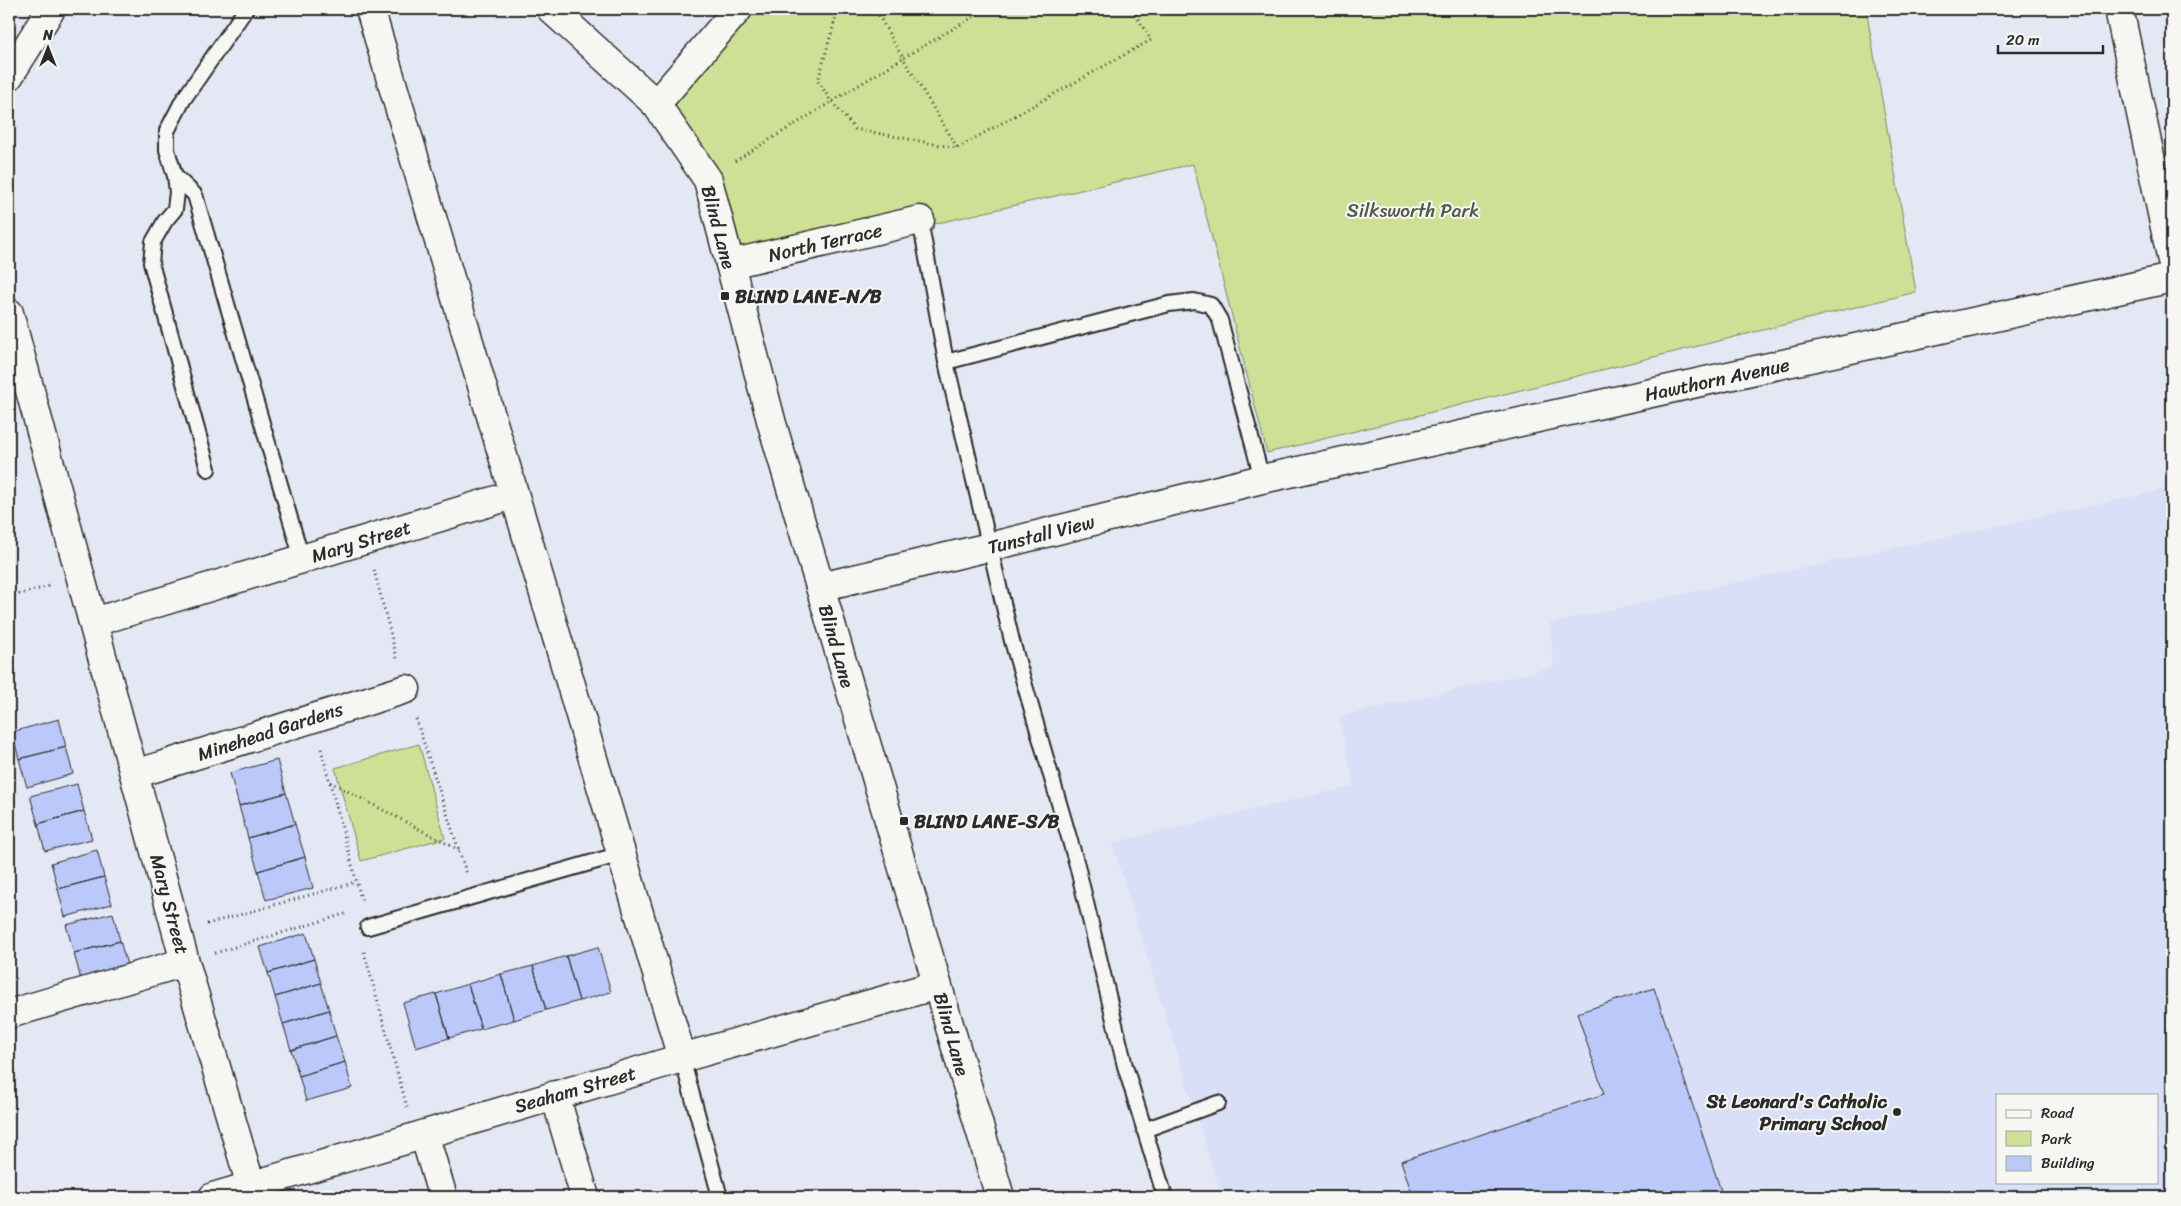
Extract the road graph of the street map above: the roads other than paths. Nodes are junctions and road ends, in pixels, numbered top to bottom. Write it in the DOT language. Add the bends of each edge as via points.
graph roads {
  1 [pos="51,9"];
  2 [pos="246,9"];
  3 [pos="370,9"];
  4 [pos="551,9"];
  5 [pos="738,9"];
  6 [pos="2119,9"];
  7 [pos="9,76"];
  8 [pos="656,104"];
  9 [pos="175,176"];
  10 [pos="920,220"];
  11 [pos="2172,261"];
  12 [pos="730,264"];
  13 [pos="2172,278"];
  14 [pos="9,313"];
  15 [pos="946,362"];
  16 [pos="208,469"];
  17 [pos="1262,479"];
  18 [pos="513,495"];
  19 [pos="990,547"];
  20 [pos="302,559"];
  21 [pos="820,587"];
  22 [pos="94,622"];
  23 [pos="406,689"];
  24 [pos="136,774"];
  25 [pos="621,854"];
  26 [pos="368,927"];
  27 [pos="185,962"];
  28 [pos="938,985"];
  29 [pos="9,1014"];
  30 [pos="682,1058"];
  31 [pos="555,1095"];
  32 [pos="1218,1104"];
  33 [pos="1144,1130"];
  34 [pos="424,1134"];
  35 [pos="251,1186"];
  36 [pos="213,1197"];
  37 [pos="443,1197"];
  38 [pos="585,1197"];
  39 [pos="720,1197"];
  40 [pos="1000,1197"];
  41 [pos="1165,1197"];
  1 -- 7 [label="street"];
  2 -- 9 [label="lane" via="183,100 167,130 167,150"];
  3 -- 18 [label="street"];
  4 -- 8 [label="street, Blind Lane"];
  5 -- 8 [label="street"];
  6 -- 11 [label="street"];
  8 -- 12 [label="street, Blind Lane" via="708,180"];
  9 -- 16 [label="lane" via="175,208 153,242 151,263"];
  9 -- 20 [label="lane" via="195,195"];
  10 -- 12 [label="street, North Terrace"];
  10 -- 15 [label="lane"];
  12 -- 21 [label="street, Blind Lane"];
  13 -- 17 [label="street, Hawthorn Avenue"];
  14 -- 22 [label="street, Mary Street"];
  15 -- 17 [label="lane" via="1169,304 1194,301 1211,304 1220,320"];
  15 -- 19 [label="lane"];
  17 -- 19 [label="street, Tunstall View"];
  18 -- 20 [label="street, Mary Street"];
  18 -- 25 [label="street"];
  19 -- 21 [label="street, Tunstall View"];
  19 -- 33 [label="lane" via="1012,641 1077,865 1125,1066"];
  20 -- 22 [label="street, Mary Street"];
  21 -- 28 [label="street, Blind Lane"];
  22 -- 24 [label="street, Mary Street"];
  23 -- 24 [label="street, Minehead Gardens"];
  24 -- 27 [label="street, Mary Street"];
  25 -- 26 [label="lane"];
  25 -- 30 [label="street"];
  27 -- 29 [label="street"];
  27 -- 35 [label="street, Mary Street"];
  28 -- 30 [label="street, Seaham Street"];
  28 -- 40 [label="street, Blind Lane"];
  30 -- 31 [label="street, Seaham Street"];
  30 -- 39 [label="lane"];
  31 -- 34 [label="street, Seaham Street"];
  31 -- 38 [label="street"];
  32 -- 33 [label="lane"];
  33 -- 41 [label="lane"];
  34 -- 35 [label="street, Seaham Street"];
  34 -- 37 [label="street"];
  35 -- 36 [label="street, Seaham Street"];
}
